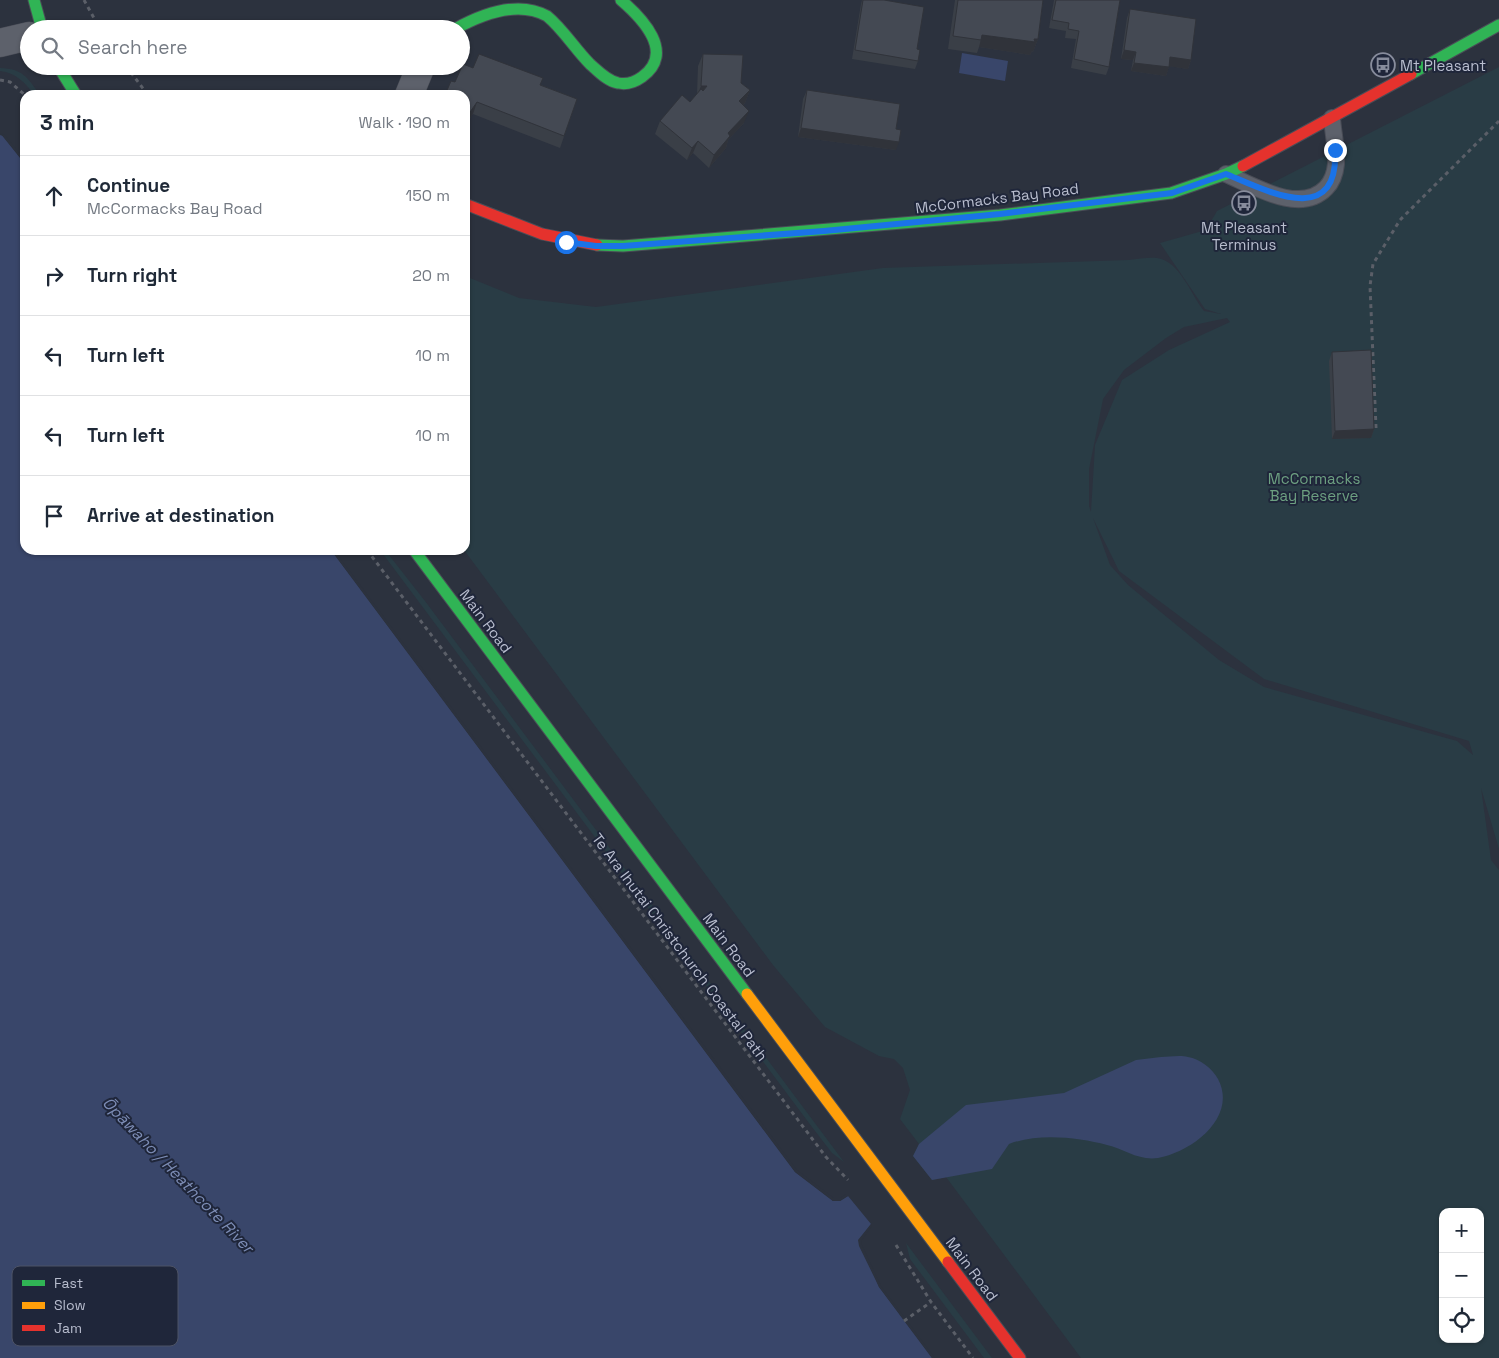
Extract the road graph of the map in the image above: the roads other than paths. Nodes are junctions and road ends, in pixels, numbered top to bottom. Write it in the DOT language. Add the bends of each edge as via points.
graph roads {
  1 [pos="34,0"];
  2 [pos="621,0"];
  3 [pos="40,20"];
  4 [pos="470,22"];
  5 [pos="1499,24"];
  6 [pos="20,38"];
  7 [pos="0,43"];
  8 [pos="64,75"];
  9 [pos="417,75"];
  10 [pos="73,90"];
  11 [pos="411,90"];
  12 [pos="1332,118"];
  13 [pos="1226,174"];
  14 [pos="470,206"];
  15 [pos="418,555"];
  16 [pos="1020,1358"];
  1 -- 3 [label="street"];
  2 -- 4 [label="street" via="643,21 658,48 650,71 639,80 628,83 605,78 548,16 534,8 507,8"];
  5 -- 12 [label="street, McCormacks Bay Road"];
  6 -- 7 [label="street"];
  8 -- 10 [label="street"];
  9 -- 11 [label="street"];
  12 -- 13 [label="street, McCormacks Bay Road"];
  12 -- 13 [label="lane" via="1336,166 1331,182 1320,194 1295,200"];
  13 -- 14 [label="street, McCormacks Bay Road" via="1172,193 1000,214 623,246 566,242 532,232"];
  15 -- 16 [label="street, Main Road"];
}
